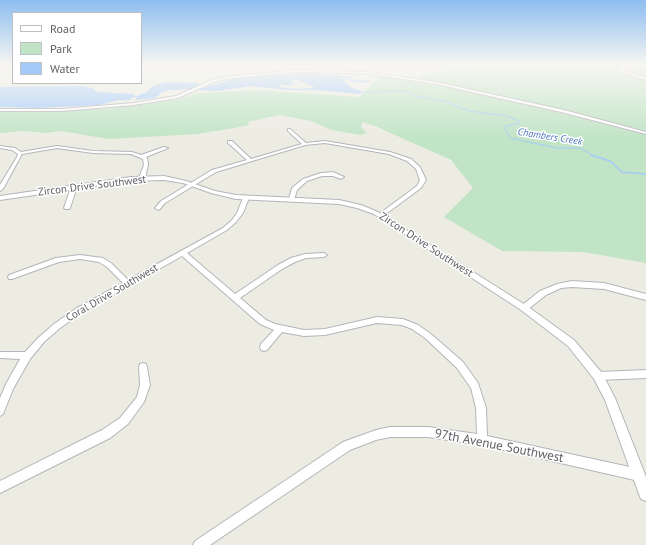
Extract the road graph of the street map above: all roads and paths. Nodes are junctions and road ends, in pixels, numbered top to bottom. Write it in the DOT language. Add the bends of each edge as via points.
graph roads {
  1 [pos="195,90"];
  2 [pos="469,90"];
  3 [pos="0,110"];
  4 [pos="289,130"];
  5 [pos="646,133"];
  6 [pos="230,142"];
  7 [pos="305,144"];
  8 [pos="0,147"];
  9 [pos="166,148"];
  10 [pos="93,152"];
  11 [pos="20,153"];
  12 [pos="88,155"];
  13 [pos="143,156"];
  14 [pos="249,160"];
  15 [pos="341,177"];
  16 [pos="142,178"];
  17 [pos="191,184"];
  18 [pos="74,187"];
  19 [pos="0,189"];
  20 [pos="0,198"];
  21 [pos="246,198"];
  22 [pos="292,199"];
  23 [pos="67,208"];
  24 [pos="158,208"];
  25 [pos="382,215"];
  26 [pos="183,253"];
  27 [pos="324,255"];
  28 [pos="12,277"];
  29 [pos="127,283"];
  30 [pos="646,297"];
  31 [pos="235,298"];
  32 [pos="524,308"];
  33 [pos="280,329"];
  34 [pos="264,347"];
  35 [pos="2,355"];
  36 [pos="27,356"];
  37 [pos="143,367"];
  38 [pos="646,374"];
  39 [pos="598,376"];
  40 [pos="0,411"];
  41 [pos="482,440"];
  42 [pos="639,475"];
  43 [pos="0,487"];
  44 [pos="646,494"];
  45 [pos="199,545"];
  1 -- 3 [label="street" via="169,99 117,106 60,110"];
  2 -- 5 [label="street"];
  4 -- 7 [label="street"];
  6 -- 14 [label="street"];
  7 -- 14 [label="street"];
  7 -- 25 [label="street" via="329,143 383,151 403,157 415,165 422,176 422,184"];
  8 -- 11 [label="street"];
  9 -- 13 [label="street"];
  10 -- 11 [label="street" via="56,147"];
  10 -- 12 [label="street"];
  10 -- 13 [label="street" via="126,152"];
  11 -- 19 [label="street"];
  13 -- 16 [label="street" via="146,165"];
  14 -- 17 [label="street" via="214,171"];
  15 -- 22 [label="street" via="333,174 321,175 305,180 294,189"];
  16 -- 17 [label="street, Zircon Drive Southwest" via="164,178"];
  16 -- 18 [label="street, Zircon Drive Southwest"];
  17 -- 21 [label="street, Zircon Drive Southwest" via="225,195"];
  17 -- 24 [label="street"];
  18 -- 20 [label="street, Zircon Drive Southwest"];
  18 -- 23 [label="street"];
  21 -- 22 [label="street, Zircon Drive Southwest"];
  21 -- 26 [label="street, Coral Drive Southwest" via="240,213 225,229"];
  22 -- 25 [label="street, Zircon Drive Southwest" via="339,202"];
  25 -- 32 [label="street, Zircon Drive Southwest"];
  26 -- 29 [label="street, Coral Drive Southwest"];
  26 -- 31 [label="street"];
  27 -- 31 [label="street" via="305,256 293,260"];
  28 -- 29 [label="street" via="52,262 80,256 101,260"];
  29 -- 36 [label="street, Coral Drive Southwest" via="62,322"];
  30 -- 32 [label="street" via="604,286 572,284 543,293"];
  31 -- 33 [label="street" via="263,322"];
  32 -- 39 [label="street, Zircon Drive Southwest" via="571,344"];
  33 -- 34 [label="street"];
  33 -- 41 [label="street" via="297,333 324,332 377,320 396,321 415,327 460,365 475,386 481,408"];
  35 -- 36 [label="street"];
  36 -- 40 [label="street, Coral Drive Southwest" via="9,386"];
  37 -- 43 [label="street" via="145,384 141,399 124,421 106,434"];
  38 -- 39 [label="street"];
  39 -- 42 [label="street, Zircon Drive Southwest" via="610,398"];
  41 -- 42 [label="street, 97th Avenue Southwest"];
  41 -- 45 [label="street, 97th Avenue Southwest" via="428,432 402,431 376,435 347,446"];
  42 -- 44 [label="street, Zircon Drive Southwest"];
}
